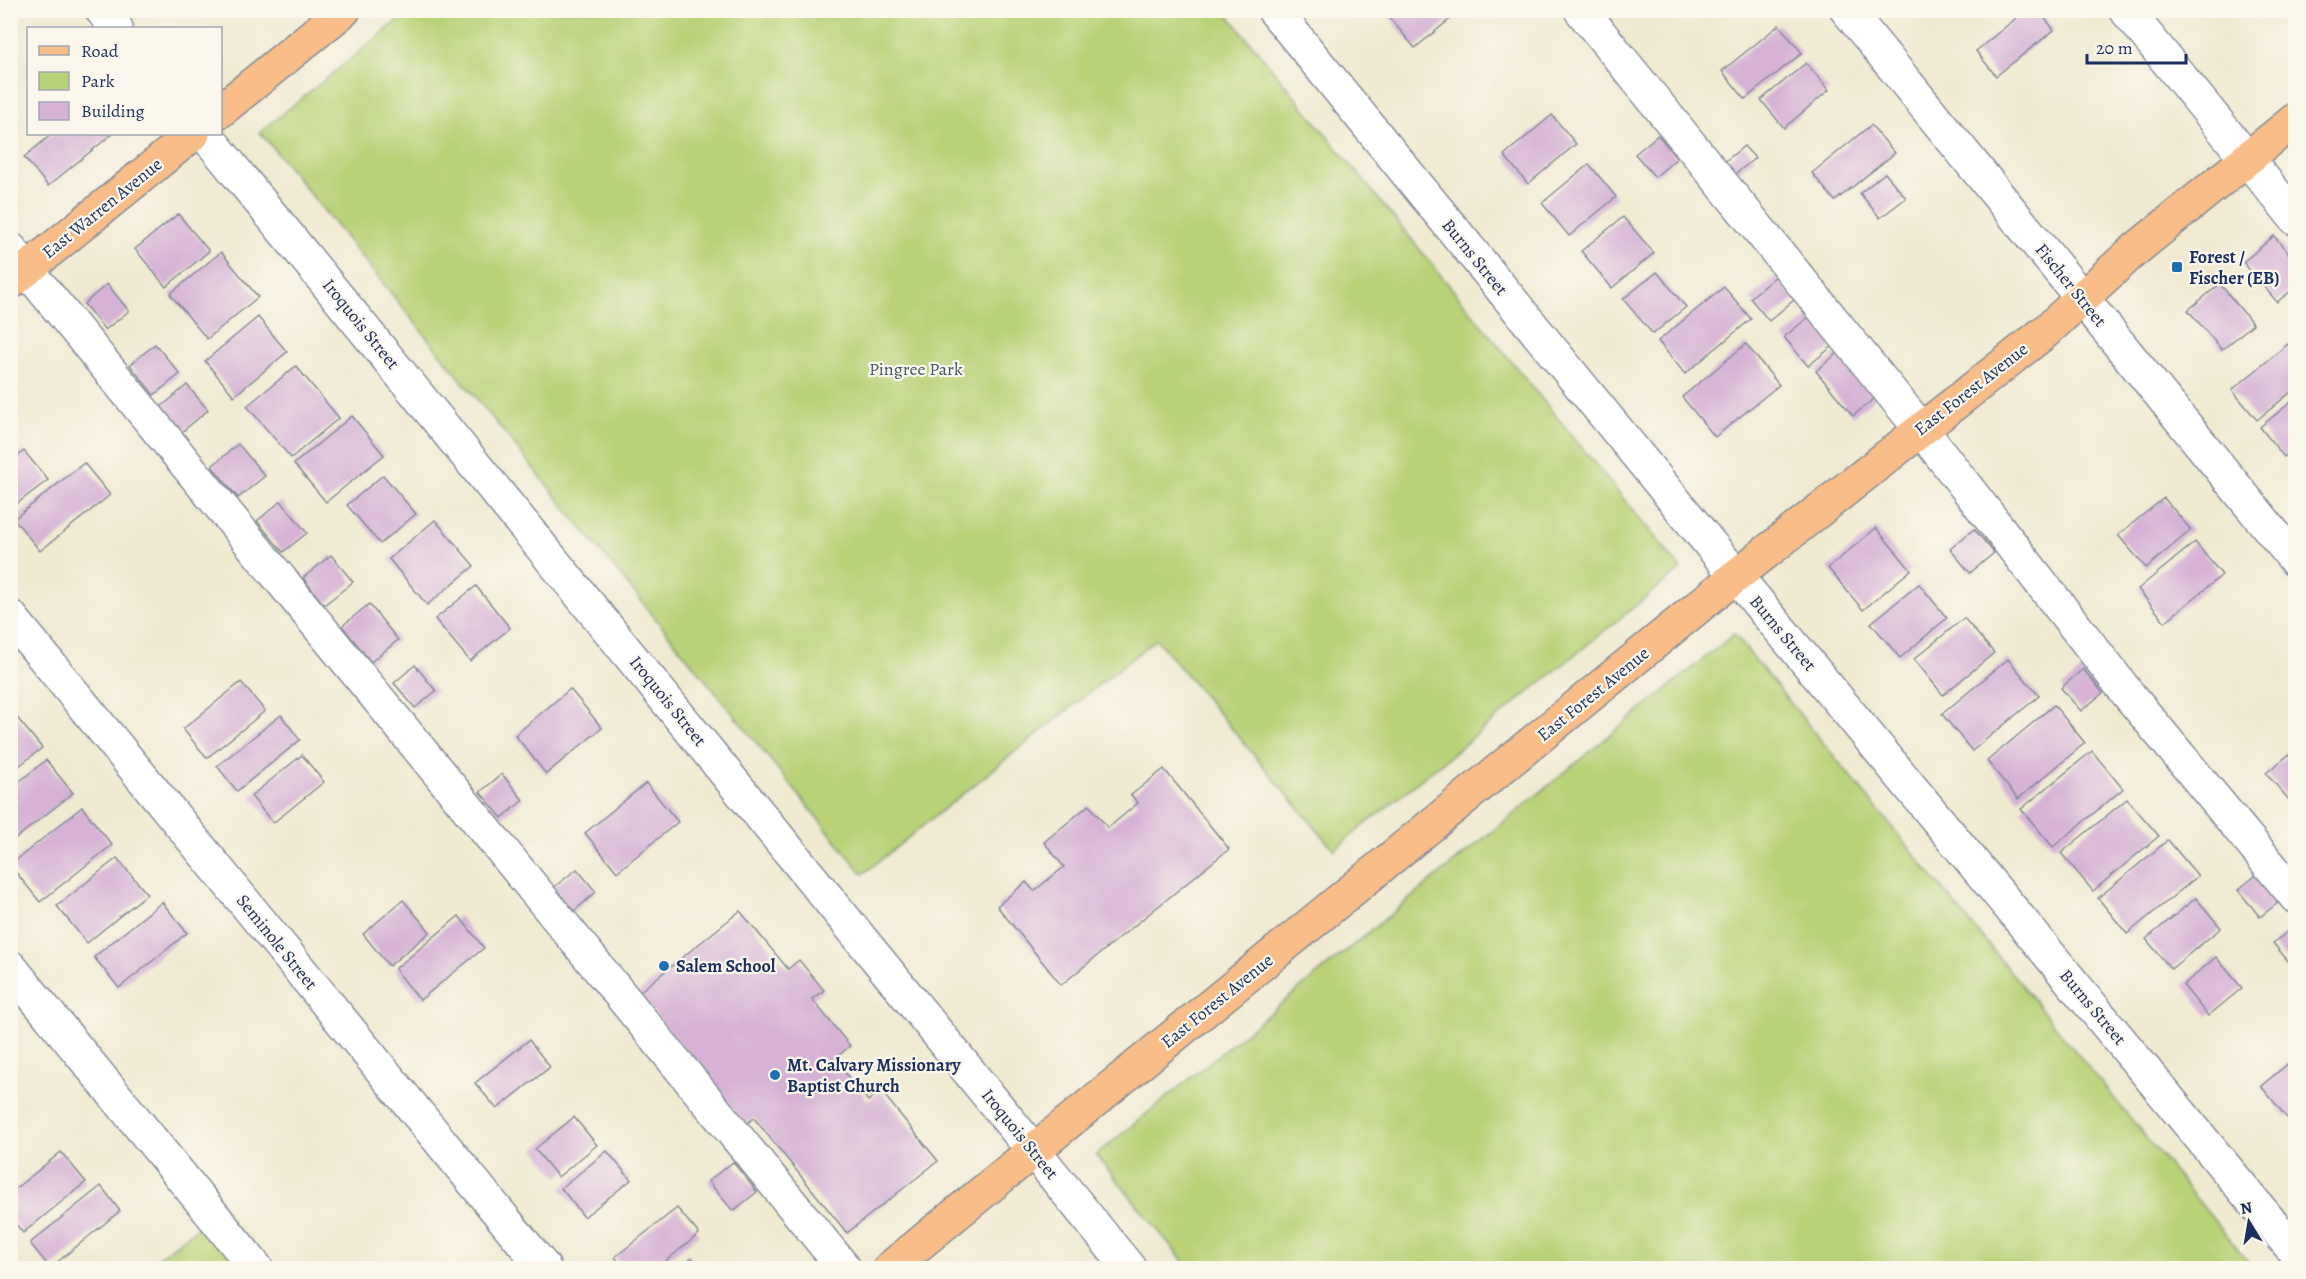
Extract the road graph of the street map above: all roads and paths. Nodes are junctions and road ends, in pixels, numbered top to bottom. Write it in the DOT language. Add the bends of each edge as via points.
graph roads {
  1 [pos="102,10"];
  2 [pos="344,10"];
  3 [pos="1274,10"];
  4 [pos="1581,10"];
  5 [pos="1847,10"];
  6 [pos="2126,10"];
  7 [pos="115,27"];
  8 [pos="222,109"];
  9 [pos="2295,119"];
  10 [pos="192,135"];
  11 [pos="206,135"];
  12 [pos="2247,159"];
  13 [pos="2295,219"];
  14 [pos="16,267"];
  15 [pos="2082,298"];
  16 [pos="1920,428"];
  17 [pos="2295,561"];
  18 [pos="1736,576"];
  19 [pos="10,616"];
  20 [pos="2295,897"];
  21 [pos="10,967"];
  22 [pos="1034,1151"];
  23 [pos="2295,1253"];
  24 [pos="256,1269"];
  25 [pos="544,1269"];
  26 [pos="844,1269"];
  27 [pos="890,1269"];
  28 [pos="1130,1269"];
  1 -- 7 [label="street"];
  2 -- 8 [label="main road"];
  3 -- 18 [label="street, Burns Street"];
  4 -- 16 [label="street"];
  5 -- 15 [label="street, Fischer Street"];
  6 -- 12 [label="street"];
  9 -- 12 [label="main road, East Forest Avenue"];
  10 -- 14 [label="main road, East Warren Avenue"];
  11 -- 22 [label="street, Iroquois Street"];
  12 -- 13 [label="street"];
  12 -- 15 [label="main road, East Forest Avenue"];
  14 -- 26 [label="street"];
  15 -- 16 [label="main road, East Forest Avenue" via="2045,332"];
  15 -- 17 [label="street, Fischer Street"];
  16 -- 18 [label="main road, East Forest Avenue"];
  16 -- 20 [label="street" via="2128,694"];
  18 -- 22 [label="main road, East Forest Avenue"];
  18 -- 23 [label="street, Burns Street"];
  19 -- 25 [label="street, Seminole Street"];
  21 -- 24 [label="street"];
  22 -- 27 [label="main road, East Forest Avenue"];
  22 -- 28 [label="street, Iroquois Street"];
}
